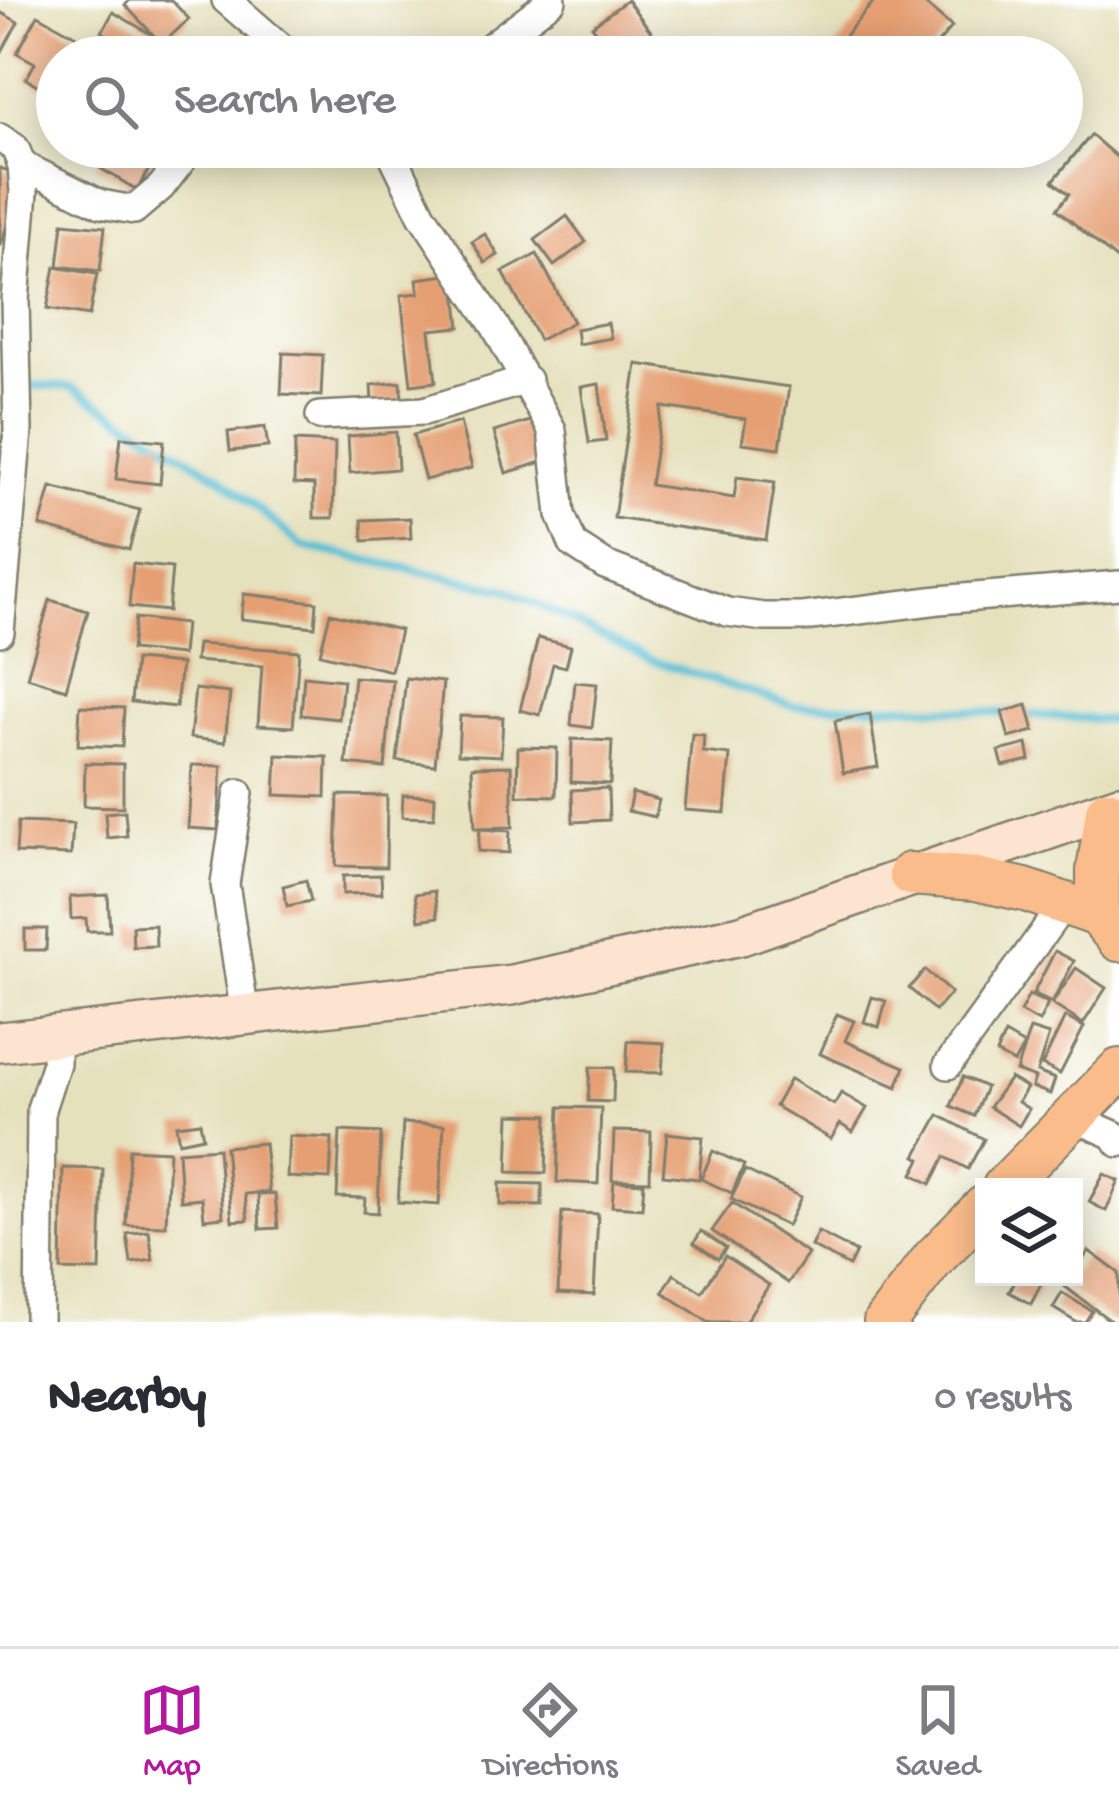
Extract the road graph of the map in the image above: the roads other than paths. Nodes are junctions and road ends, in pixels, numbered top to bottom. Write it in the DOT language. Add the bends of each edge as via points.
graph roads {
  1 [pos="226,0"];
  2 [pos="552,0"];
  3 [pos="263,36"];
  4 [pos="505,36"];
  5 [pos="0,139"];
  6 [pos="22,165"];
  7 [pos="176,168"];
  8 [pos="399,168"];
  9 [pos="526,380"];
  10 [pos="320,416"];
  11 [pos="1119,585"];
  12 [pos="0,632"];
  13 [pos="239,793"];
  14 [pos="1113,808"];
  15 [pos="910,874"];
  16 [pos="1103,930"];
  17 [pos="245,1015"];
  18 [pos="56,1036"];
  19 [pos="1,1038"];
  20 [pos="949,1065"];
  21 [pos="1117,1065"];
  22 [pos="1072,1117"];
  23 [pos="1119,1143"];
  24 [pos="1013,1178"];
  25 [pos="975,1217"];
  26 [pos="39,1322"];
  27 [pos="885,1322"];
  1 -- 3 [label="street"];
  2 -- 4 [label="street"];
  5 -- 6 [label="street"];
  6 -- 7 [label="street" via="101,204 134,210"];
  6 -- 12 [label="street" via="18,430"];
  8 -- 9 [label="street"];
  9 -- 10 [label="street" via="424,411"];
  9 -- 11 [label="street" via="552,430 561,515 574,544 605,565 727,612 803,617"];
  13 -- 17 [label="street" via="225,884"];
  14 -- 15 [label="main road"];
  14 -- 16 [label="main road" via="1098,871"];
  15 -- 16 [label="main road" via="976,879"];
  15 -- 17 [label="main road" via="741,935 512,985"];
  16 -- 20 [label="street"];
  17 -- 18 [label="main road"];
  18 -- 19 [label="main road"];
  18 -- 26 [label="street" via="41,1109"];
  21 -- 22 [label="main road"];
  22 -- 23 [label="street"];
  22 -- 24 [label="main road"];
  25 -- 27 [label="main road"];
}
